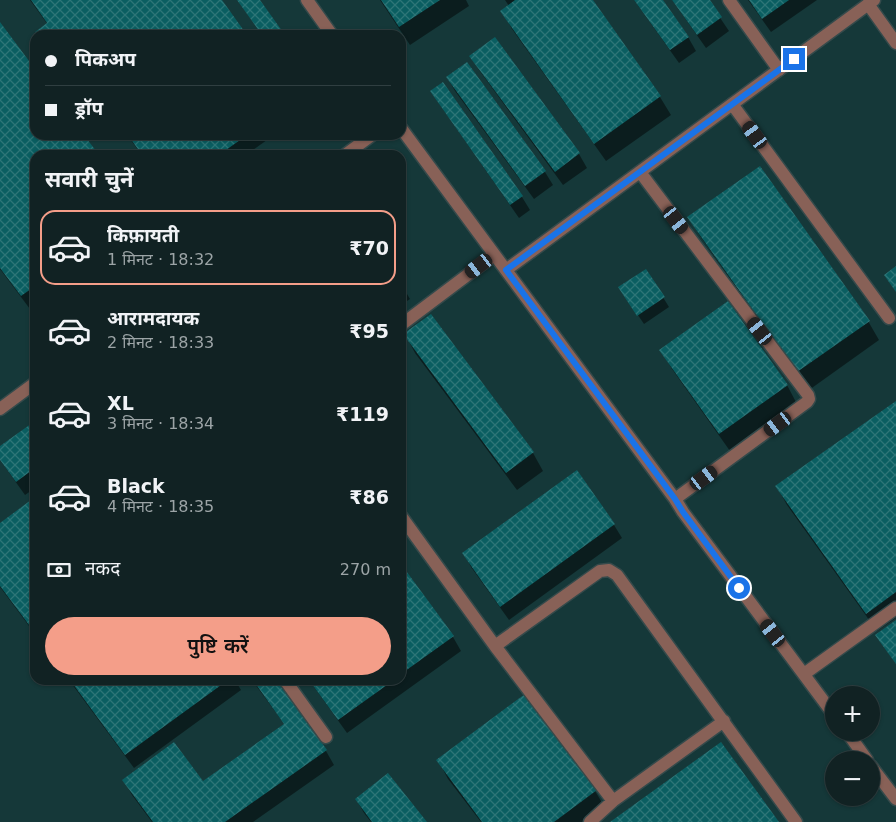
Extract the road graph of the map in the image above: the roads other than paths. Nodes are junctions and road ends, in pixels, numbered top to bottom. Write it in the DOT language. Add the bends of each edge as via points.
graph roads {
  1 [pos="306,0"];
  2 [pos="729,0"];
  3 [pos="871,2"];
  4 [pos="328,30"];
  5 [pos="896,43"];
  6 [pos="779,70"];
  7 [pos="732,104"];
  8 [pos="406,135"];
  9 [pos="365,140"];
  10 [pos="352,150"];
  11 [pos="640,172"];
  12 [pos="494,255"];
  13 [pos="506,270"];
  14 [pos="889,318"];
  15 [pos="406,321"];
  16 [pos="30,387"];
  17 [pos="0,409"];
  18 [pos="675,499"];
  19 [pos="406,523"];
  20 [pos="896,608"];
  21 [pos="495,646"];
  22 [pos="804,674"];
  23 [pos="289,685"];
  24 [pos="825,703"];
  25 [pos="724,721"];
  26 [pos="326,737"];
  27 [pos="880,778"];
  28 [pos="896,799"];
  29 [pos="614,801"];
  30 [pos="590,822"];
  31 [pos="796,822"];
  1 -- 4 [label="lane"];
  2 -- 6 [label="lane"];
  3 -- 5 [label="lane"];
  3 -- 6 [label="lane"];
  6 -- 7 [label="lane"];
  7 -- 11 [label="lane"];
  7 -- 14 [label="lane"];
  8 -- 12 [label="lane"];
  9 -- 10 [label="lane"];
  11 -- 13 [label="lane"];
  11 -- 18 [label="lane" via="809,398 808,402"];
  12 -- 13 [label="lane"];
  12 -- 15 [label="lane"];
  13 -- 18 [label="lane"];
  16 -- 17 [label="lane"];
  18 -- 22 [label="lane"];
  19 -- 21 [label="lane"];
  20 -- 22 [label="lane"];
  21 -- 25 [label="lane" via="600,571 609,570 617,575"];
  21 -- 29 [label="lane"];
  22 -- 24 [label="lane"];
  23 -- 26 [label="lane"];
  25 -- 29 [label="lane"];
  25 -- 31 [label="lane"];
  27 -- 28 [label="lane"];
  29 -- 30 [label="lane"];
}
